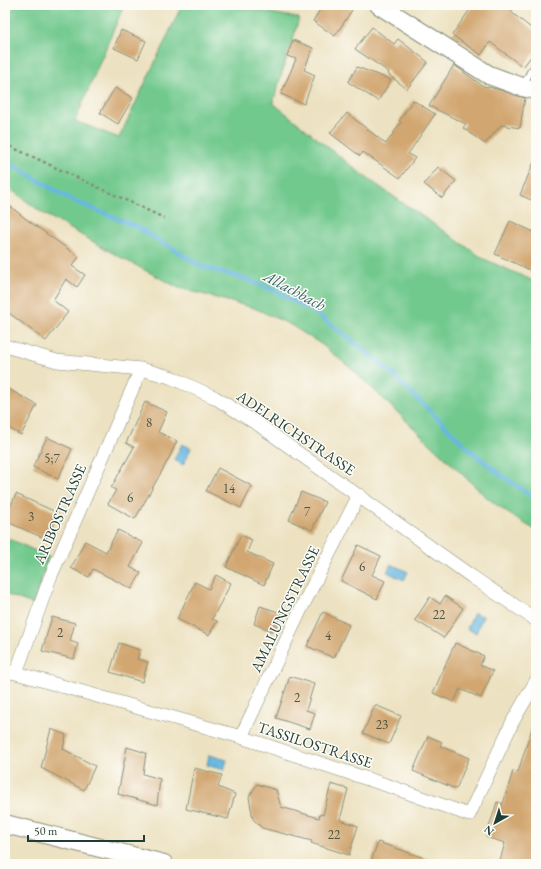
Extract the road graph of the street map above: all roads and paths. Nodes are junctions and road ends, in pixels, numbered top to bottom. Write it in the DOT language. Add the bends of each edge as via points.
graph roads {
  1 [pos="379,5"];
  2 [pos="536,65"];
  3 [pos="529,89"];
  4 [pos="5,144"];
  5 [pos="164,218"];
  6 [pos="5,346"];
  7 [pos="140,369"];
  8 [pos="359,495"];
  9 [pos="536,620"];
  10 [pos="10,672"];
  11 [pos="536,681"];
  12 [pos="241,737"];
  13 [pos="5,824"];
  14 [pos="164,864"];
  1 -- 3 [label="street" via="489,75"];
  2 -- 3 [label="lane" via="530,72"];
  4 -- 5 [label="path"];
  6 -- 7 [label="street, ADELRICHSTRASSE" via="57,361"];
  7 -- 8 [label="street, ADELRICHSTRASSE" via="170,377 214,397 259,424"];
  7 -- 10 [label="street, ARIBOSTRASSE"];
  8 -- 9 [label="street, ADELRICHSTRASSE"];
  8 -- 12 [label="street, AMALUNGSTRASSE" via="300,611"];
  10 -- 12 [label="street, TASSILOSTRASSE"];
  11 -- 12 [label="street, TASSILOSTRASSE" via="513,721 469,815"];
  13 -- 14 [label="street"];
}
